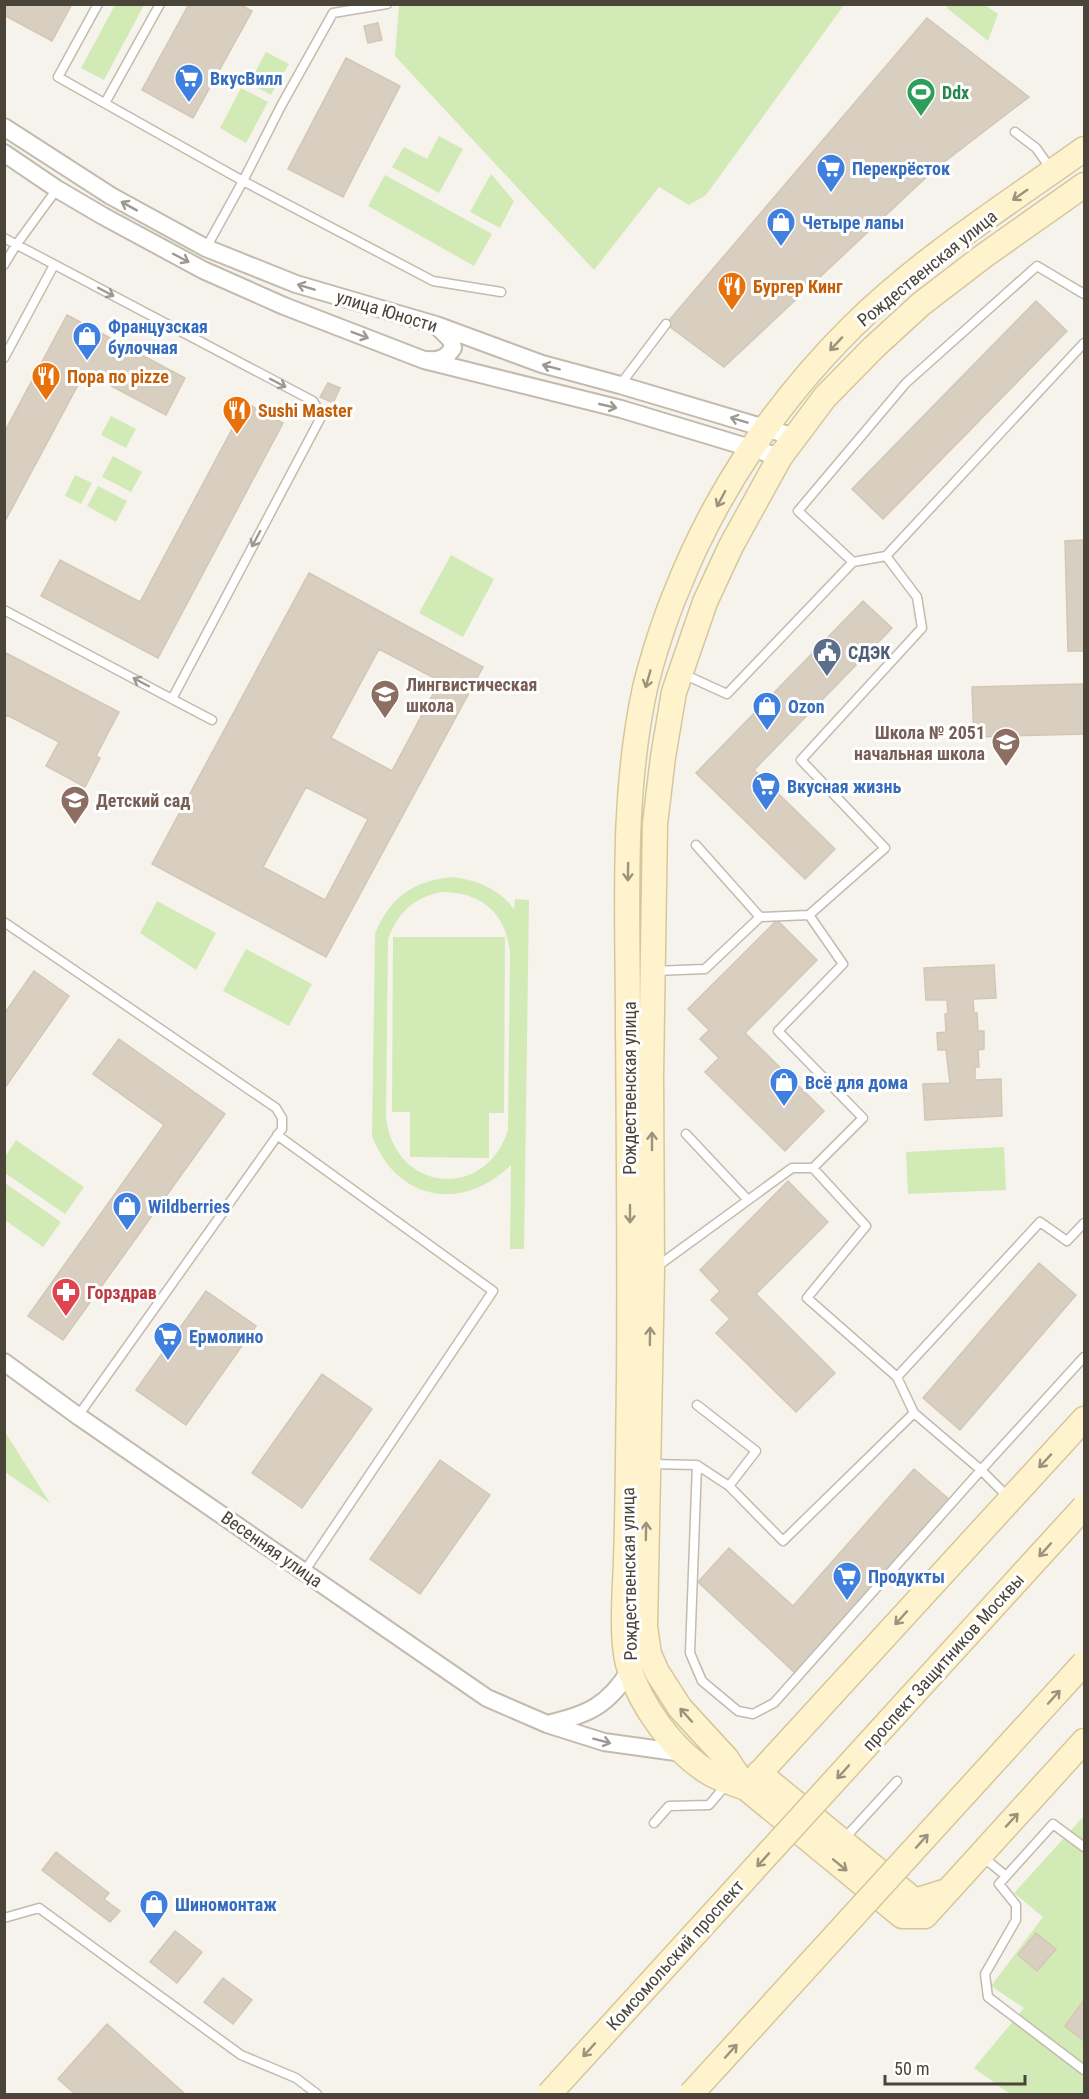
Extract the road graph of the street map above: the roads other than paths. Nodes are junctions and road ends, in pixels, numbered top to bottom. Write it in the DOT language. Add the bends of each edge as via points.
graph roads {
  1 [pos="98,4"];
  2 [pos="160,4"];
  3 [pos="387,4"];
  4 [pos="350,8"];
  5 [pos="105,103"];
  6 [pos="4,127"];
  7 [pos="1015,132"];
  8 [pos="1084,149"];
  9 [pos="4,153"];
  10 [pos="1053,172"];
  11 [pos="243,181"];
  12 [pos="1084,185"];
  13 [pos="57,189"];
  14 [pos="4,238"];
  15 [pos="16,245"];
  16 [pos="206,248"];
  17 [pos="54,265"];
  18 [pos="4,266"];
  19 [pos="501,292"];
  20 [pos="1084,294"];
  21 [pos="666,324"];
  22 [pos="436,325"];
  23 [pos="1084,344"];
  24 [pos="4,358"];
  25 [pos="424,360"];
  26 [pos="620,385"];
  27 [pos="766,429"];
  28 [pos="795,437"];
  29 [pos="752,449"];
  30 [pos="780,457"];
  31 [pos="886,556"];
  32 [pos="853,562"];
  33 [pos="4,610"];
  34 [pos="681,673"];
  35 [pos="172,699"];
  36 [pos="212,720"];
  37 [pos="696,845"];
  38 [pos="809,915"];
  39 [pos="760,917"];
  40 [pos="4,922"];
  41 [pos="653,971"];
  42 [pos="686,1134"];
  43 [pos="277,1135"];
  44 [pos="813,1168"];
  45 [pos="747,1199"];
  46 [pos="1084,1223"];
  47 [pos="652,1270"];
  48 [pos="1084,1357"];
  49 [pos="4,1362"];
  50 [pos="897,1377"];
  51 [pos="697,1405"];
  52 [pos="914,1413"];
  53 [pos="78,1416"];
  54 [pos="1084,1419"];
  55 [pos="647,1464"];
  56 [pos="697,1465"];
  57 [pos="981,1470"];
  58 [pos="729,1486"];
  59 [pos="1010,1499"];
  60 [pos="1084,1507"];
  61 [pos="304,1572"];
  62 [pos="1084,1663"];
  63 [pos="630,1670"];
  64 [pos="547,1724"];
  65 [pos="1084,1741"];
  66 [pos="683,1753"];
  67 [pos="743,1780"];
  68 [pos="897,1781"];
  69 [pos="802,1816"];
  70 [pos="654,1823"];
  71 [pos="842,1841"];
  72 [pos="1084,1847"];
  73 [pos="981,1855"];
  74 [pos="1006,1876"];
  75 [pos="947,1891"];
  76 [pos="4,1918"];
  77 [pos="1084,2070"];
  78 [pos="317,2094"];
  79 [pos="549,2094"];
  80 [pos="692,2094"];
  1 -- 5 [label="lane" via="58,77"];
  2 -- 5 [label="lane"];
  3 -- 4 [label="lane"];
  4 -- 11 [label="lane" via="333,13"];
  5 -- 11 [label="lane"];
  16 -- 6 [label="street, улица Юности, one-way" via="111,196"];
  7 -- 10 [label="lane" via="1036,148"];
  8 -- 10 [label="street, Рождественская улица"];
  9 -- 13 [label="street, улица Юности"];
  10 -- 27 [label="street, Рождественская улица, one-way" via="968,232 855,324 804,378"];
  11 -- 16 [label="lane"];
  11 -- 19 [label="lane" via="434,281"];
  12 -- 28 [label="street, Рождественская улица" via="921,304 825,397"];
  13 -- 15 [label="lane"];
  13 -- 25 [label="street, улица Юности, one-way" via="203,270"];
  14 -- 15 [label="lane"];
  15 -- 17 [label="lane"];
  15 -- 18 [label="lane"];
  22 -- 16 [label="street, улица Юности, one-way" via="296,284"];
  17 -- 24 [label="lane"];
  17 -- 35 [label="lane, one-way" via="313,402 318,409 320,419"];
  20 -- 32 [label="lane" via="1037,266 906,383 798,511"];
  21 -- 26 [label="lane"];
  22 -- 25 [label="street" via="451,340 453,348 438,361"];
  26 -- 22 [label="street, улица Юности, one-way" via="542,364"];
  23 -- 31 [label="lane"];
  25 -- 29 [label="street, улица Юности, one-way" via="621,409"];
  27 -- 26 [label="street, улица Юности, one-way"];
  27 -- 28 [label="street, улица Юности"];
  27 -- 29 [label="street, Рождественская улица"];
  28 -- 30 [label="street, Рождественская улица"];
  29 -- 30 [label="street, улица Юности"];
  29 -- 63 [label="street, Рождественская улица, one-way" via="732,479 677,590 646,682 633,758 628,921 630,1272 625,1597"];
  30 -- 34 [label="street, Рождественская улица" via="705,602"];
  31 -- 32 [label="lane"];
  31 -- 38 [label="lane" via="917,597 922,628 801,760 885,848"];
  32 -- 34 [label="lane" via="727,694"];
  35 -- 33 [label="lane, one-way"];
  34 -- 41 [label="street, Рождественская улица" via="666,736 656,824"];
  35 -- 36 [label="lane"];
  37 -- 39 [label="lane"];
  38 -- 39 [label="lane"];
  38 -- 44 [label="lane" via="843,964 778,1032 863,1118"];
  39 -- 41 [label="lane" via="705,969"];
  40 -- 43 [label="lane" via="276,1108 282,1118 282,1129"];
  47 -- 41 [label="street, Рождественская улица, one-way"];
  42 -- 45 [label="lane"];
  43 -- 53 [label="lane"];
  43 -- 61 [label="lane" via="493,1291"];
  44 -- 45 [label="lane" via="792,1168"];
  44 -- 50 [label="lane" via="866,1227 807,1298"];
  45 -- 47 [label="lane"];
  46 -- 50 [label="lane" via="1067,1241 1040,1222"];
  55 -- 47 [label="street, Рождественская улица, one-way"];
  48 -- 57 [label="lane"];
  49 -- 53 [label="street, Весенняя улица"];
  50 -- 52 [label="lane"];
  51 -- 58 [label="lane" via="756,1451"];
  52 -- 57 [label="lane"];
  52 -- 58 [label="lane" via="783,1541"];
  53 -- 61 [label="street, Весенняя улица"];
  54 -- 59 [label="street, one-way"];
  55 -- 56 [label="lane"];
  67 -- 55 [label="street, Рождественская улица, one-way" via="680,1708 649,1654 645,1627"];
  56 -- 57 [label="lane" via="690,1653 702,1681 738,1711 753,1714 774,1703"];
  56 -- 58 [label="lane"];
  57 -- 59 [label="lane"];
  59 -- 67 [label="street, one-way"];
  60 -- 69 [label="street, проспект Защитников Москвы, one-way, bridge"];
  61 -- 64 [label="street, Весенняя улица" via="487,1698"];
  80 -- 62 [label="street, one-way, bridge"];
  63 -- 64 [label="street" via="603,1703 577,1717"];
  63 -- 66 [label="street, Рождественская улица" via="645,1707"];
  64 -- 66 [label="street, Весенняя улица, one-way" via="622,1746"];
  73 -- 65 [label="street, one-way"];
  66 -- 67 [label="street, Рождественская улица" via="712,1774"];
  67 -- 70 [label="lane" via="709,1805 669,1806"];
  67 -- 71 [label="street"];
  67 -- 75 [label="street, one-way" via="902,1916 925,1916"];
  68 -- 71 [label="lane"];
  69 -- 79 [label="street, Комсомольский проспект, one-way, bridge"];
  71 -- 75 [label="street" via="915,1901"];
  72 -- 74 [label="lane" via="1053,1824"];
  73 -- 74 [label="lane"];
  73 -- 75 [label="street"];
  74 -- 77 [label="lane" via="999,1884 1017,1905 1016,1920 985,1974 988,1996"];
  76 -- 78 [label="lane" via="39,1908 241,2055 296,2078"];
}
